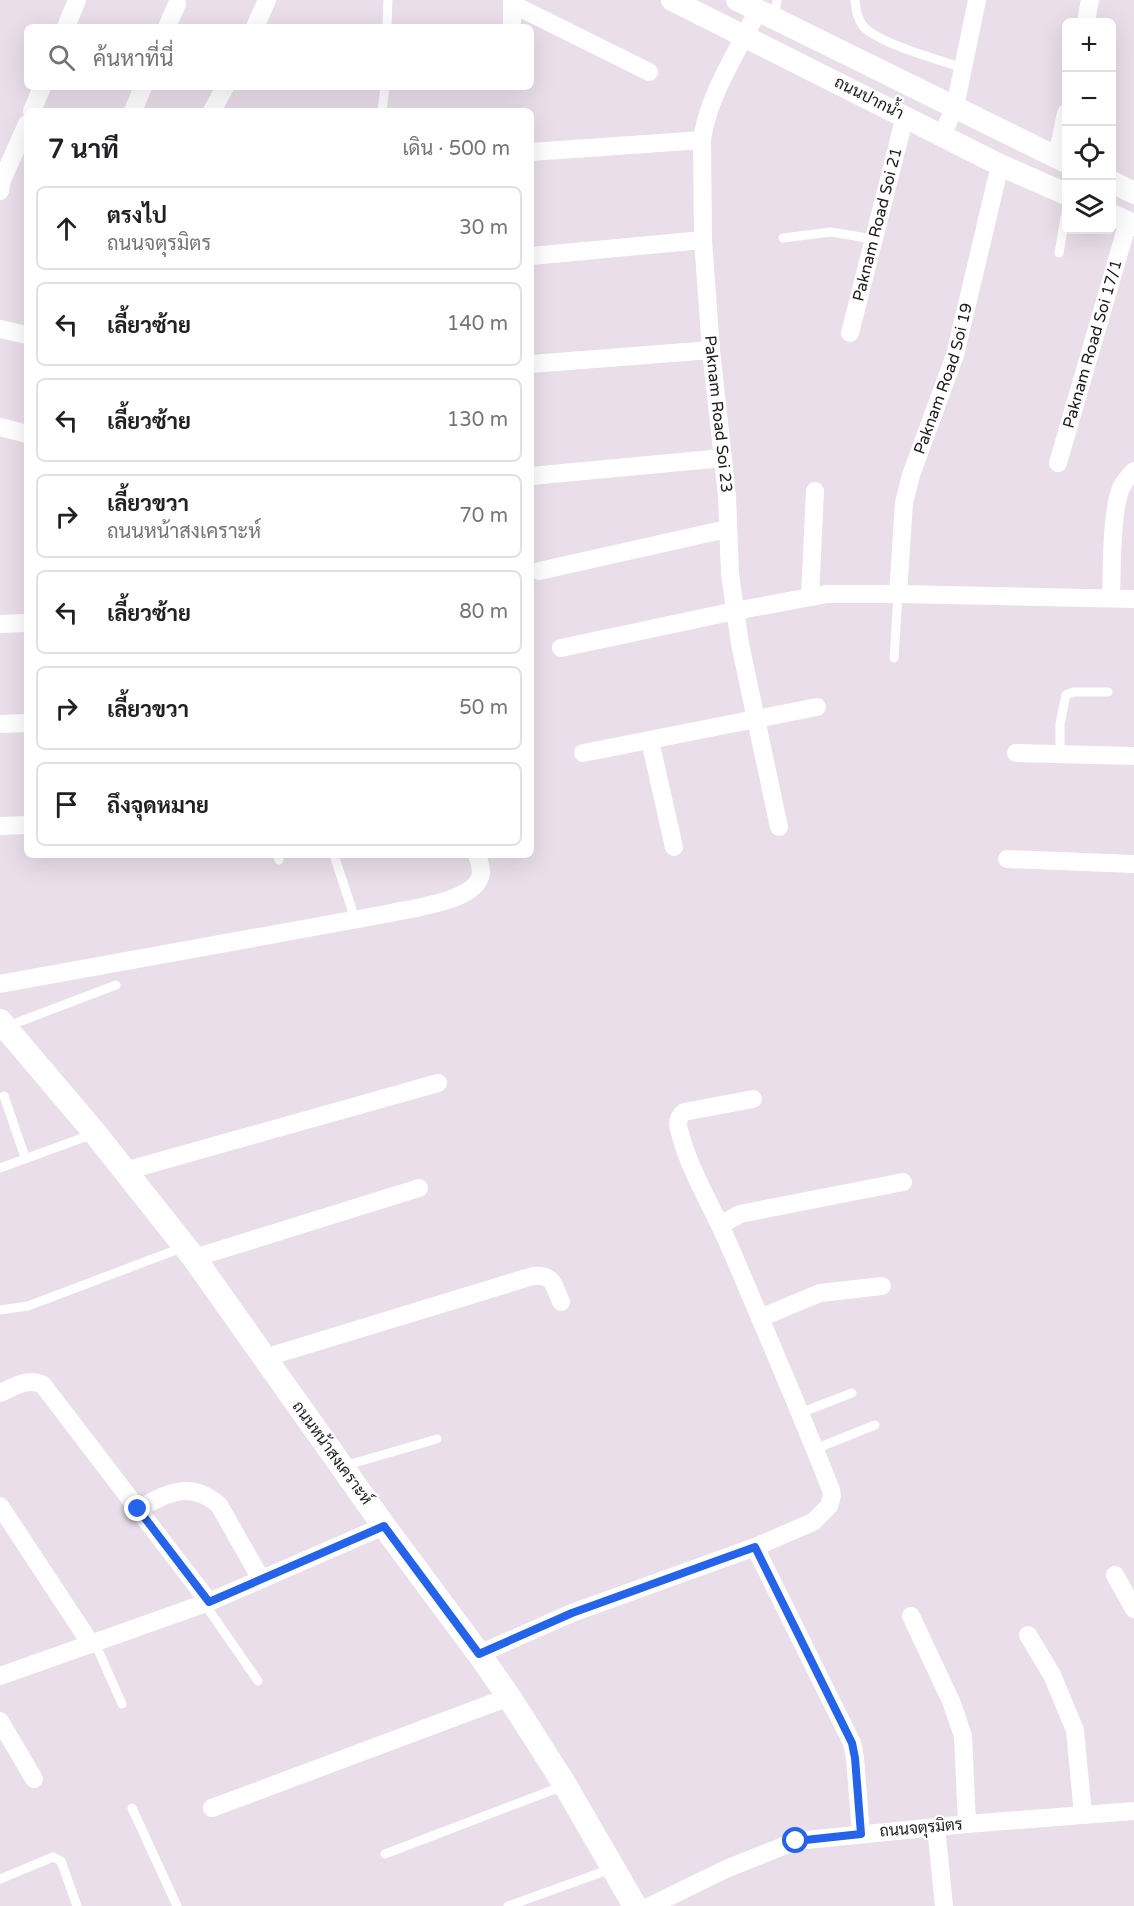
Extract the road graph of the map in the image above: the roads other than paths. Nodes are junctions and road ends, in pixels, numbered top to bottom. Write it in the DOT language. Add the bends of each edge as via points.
graph roads {
  1 [pos="77,0"];
  2 [pos="267,0"];
  3 [pos="388,0"];
  4 [pos="672,0"];
  5 [pos="737,0"];
  6 [pos="855,0"];
  7 [pos="977,0"];
  8 [pos="1090,0"];
  9 [pos="512,2"];
  10 [pos="177,4"];
  11 [pos="770,9"];
  12 [pos="1087,18"];
  13 [pos="67,24"];
  14 [pos="168,24"];
  15 [pos="256,24"];
  16 [pos="387,24"];
  17 [pos="512,24"];
  18 [pos="746,35"];
  19 [pos="962,68"];
  20 [pos="649,72"];
  21 [pos="41,90"];
  22 [pos="142,90"];
  23 [pos="223,90"];
  24 [pos="385,90"];
  25 [pos="955,107"];
  26 [pos="33,108"];
  27 [pos="134,108"];
  28 [pos="214,108"];
  29 [pos="382,108"];
  30 [pos="905,116"];
  31 [pos="942,135"];
  32 [pos="702,140"];
  33 [pos="22,151"];
  34 [pos="534,152"];
  35 [pos="1062,160"];
  36 [pos="1000,165"];
  37 [pos="1116,184"];
  38 [pos="0,191"];
  39 [pos="1062,192"];
  40 [pos="1134,193"];
  41 [pos="1124,221"];
  42 [pos="1062,234"];
  43 [pos="783,238"];
  44 [pos="873,238"];
  45 [pos="703,240"];
  46 [pos="1059,253"];
  47 [pos="534,256"];
  48 [pos="0,329"];
  49 [pos="850,333"];
  50 [pos="24,334"];
  51 [pos="711,350"];
  52 [pos="534,364"];
  53 [pos="0,427"];
  54 [pos="24,433"];
  55 [pos="723,458"];
  56 [pos="1058,463"];
  57 [pos="1133,465"];
  58 [pos="534,476"];
  59 [pos="815,491"];
  60 [pos="727,529"];
  61 [pos="539,571"];
  62 [pos="898,594"];
  63 [pos="810,597"];
  64 [pos="1111,598"];
  65 [pos="1134,599"];
  66 [pos="735,611"];
  67 [pos="24,623"];
  68 [pos="0,624"];
  69 [pos="561,648"];
  70 [pos="894,658"];
  71 [pos="1108,692"];
  72 [pos="817,707"];
  73 [pos="756,720"];
  74 [pos="24,723"];
  75 [pos="0,724"];
  76 [pos="650,741"];
  77 [pos="583,753"];
  78 [pos="1016,753"];
  79 [pos="1060,754"];
  80 [pos="1134,756"];
  81 [pos="24,825"];
  82 [pos="0,826"];
  83 [pos="779,827"];
  84 [pos="674,847"];
  85 [pos="335,858"];
  86 [pos="478,858"];
  87 [pos="1007,859"];
  88 [pos="1134,864"];
  89 [pos="355,919"];
  90 [pos="0,984"];
  91 [pos="116,985"];
  92 [pos="3,1024"];
  93 [pos="438,1083"];
  94 [pos="4,1096"];
  95 [pos="753,1099"];
  96 [pos="95,1133"];
  97 [pos="25,1157"];
  98 [pos="0,1168"];
  99 [pos="125,1171"];
  100 [pos="903,1182"];
  101 [pos="419,1188"];
  102 [pos="720,1225"];
  103 [pos="189,1252"];
  104 [pos="882,1286"];
  105 [pos="561,1302"];
  106 [pos="0,1310"];
  107 [pos="760,1318"];
  108 [pos="264,1358"];
  109 [pos="0,1393"];
  110 [pos="852,1393"];
  111 [pos="800,1413"];
  112 [pos="875,1425"];
  113 [pos="436,1439"];
  114 [pos="815,1449"];
  115 [pos="342,1467"];
  116 [pos="0,1506"];
  117 [pos="138,1509"];
  118 [pos="384,1526"];
  119 [pos="755,1547"];
  120 [pos="1115,1575"];
  121 [pos="261,1579"];
  122 [pos="207,1602"];
  123 [pos="1134,1609"];
  124 [pos="912,1616"];
  125 [pos="1028,1635"];
  126 [pos="93,1643"];
  127 [pos="479,1654"];
  128 [pos="0,1676"];
  129 [pos="258,1681"];
  130 [pos="509,1697"];
  131 [pos="122,1704"];
  132 [pos="0,1721"];
  133 [pos="34,1779"];
  134 [pos="565,1785"];
  135 [pos="132,1808"];
  136 [pos="212,1808"];
  137 [pos="1134,1811"];
  138 [pos="1083,1815"];
  139 [pos="968,1824"];
  140 [pos="936,1827"];
  141 [pos="861,1834"];
  142 [pos="385,1854"];
  143 [pos="613,1868"];
  144 [pos="0,1879"];
  145 [pos="77,1906"];
  146 [pos="177,1906"];
  147 [pos="508,1906"];
  148 [pos="635,1906"];
  149 [pos="650,1906"];
  150 [pos="944,1906"];
  1 -- 13 [label="street"];
  2 -- 15 [label="street"];
  3 -- 16 [label="lane"];
  4 -- 18 [label="street, ถนนปากน้ำ"];
  5 -- 11 [label="street, ถนนปากน้ำ"];
  6 -- 19 [label="lane" via="864,27 890,42"];
  7 -- 19 [label="street"];
  8 -- 12 [label="street"];
  9 -- 17 [label="street"];
  9 -- 20 [label="street"];
  10 -- 14 [label="street"];
  11 -- 18 [label="street, Paknam Road Soi 23"];
  11 -- 25 [label="street, ถนนปากน้ำ"];
  18 -- 30 [label="street, ถนนปากน้ำ"];
  18 -- 32 [label="street, Paknam Road Soi 23" via="706,116"];
  19 -- 25 [label="street"];
  21 -- 26 [label="street"];
  22 -- 27 [label="street"];
  23 -- 28 [label="street"];
  24 -- 29 [label="lane"];
  25 -- 31 [label="street"];
  25 -- 35 [label="street, ถนนปากน้ำ"];
  30 -- 31 [label="street, ถนนปากน้ำ"];
  30 -- 44 [label="street, Paknam Road Soi 21"];
  31 -- 36 [label="street, ถนนปากน้ำ"];
  32 -- 34 [label="street"];
  32 -- 45 [label="street, Paknam Road Soi 23"];
  33 -- 38 [label="street" via="2,180"];
  36 -- 39 [label="street, ถนนปากน้ำ"];
  36 -- 62 [label="street, Paknam Road Soi 19" via="955,355 904,503"];
  37 -- 40 [label="street"];
  41 -- 56 [label="street, Paknam Road Soi 17/1"];
  42 -- 46 [label="lane"];
  43 -- 44 [label="lane" via="831,232"];
  44 -- 49 [label="street, Paknam Road Soi 21"];
  45 -- 47 [label="street"];
  45 -- 51 [label="street, Paknam Road Soi 23"];
  48 -- 50 [label="street"];
  51 -- 52 [label="street"];
  51 -- 55 [label="street, Paknam Road Soi 23"];
  53 -- 54 [label="street"];
  55 -- 58 [label="street"];
  55 -- 60 [label="street, Paknam Road Soi 23"];
  57 -- 64 [label="street" via="1118,499"];
  59 -- 63 [label="street"];
  60 -- 61 [label="street"];
  60 -- 66 [label="street, Paknam Road Soi 23"];
  62 -- 63 [label="street"];
  62 -- 64 [label="street"];
  62 -- 70 [label="lane"];
  63 -- 66 [label="street"];
  64 -- 65 [label="street"];
  66 -- 69 [label="street"];
  66 -- 73 [label="street, Paknam Road Soi 23"];
  67 -- 68 [label="street"];
  71 -- 79 [label="lane" via="1066,695 1060,724"];
  72 -- 73 [label="street"];
  73 -- 76 [label="street"];
  73 -- 83 [label="street, Paknam Road Soi 23"];
  74 -- 75 [label="street"];
  76 -- 77 [label="street"];
  76 -- 84 [label="street"];
  78 -- 79 [label="street"];
  79 -- 80 [label="street"];
  81 -- 82 [label="street"];
  85 -- 89 [label="lane"];
  86 -- 89 [label="street" via="481,873 478,880 460,896"];
  87 -- 88 [label="street"];
  89 -- 90 [label="street"];
  91 -- 92 [label="lane"];
  92 -- 96 [label="main road, ถนนหน้าสงเคราะห์"];
  93 -- 99 [label="street"];
  94 -- 97 [label="lane"];
  95 -- 102 [label="street" via="684,1112 679,1119 686,1152"];
  96 -- 97 [label="lane"];
  96 -- 99 [label="main road, ถนนหน้าสงเคราะห์"];
  97 -- 98 [label="lane"];
  99 -- 103 [label="main road, ถนนหน้าสงเคราะห์"];
  100 -- 102 [label="street" via="740,1214"];
  101 -- 103 [label="street"];
  102 -- 107 [label="street"];
  103 -- 106 [label="lane" via="28,1306"];
  103 -- 108 [label="main road, ถนนหน้าสงเคราะห์"];
  104 -- 107 [label="street" via="820,1293"];
  105 -- 108 [label="street" via="550,1279 533,1276"];
  107 -- 111 [label="street"];
  108 -- 115 [label="main road, ถนนหน้าสงเคราะห์"];
  109 -- 117 [label="street" via="27,1381 43,1384"];
  110 -- 111 [label="lane"];
  111 -- 114 [label="street"];
  112 -- 114 [label="lane"];
  113 -- 115 [label="lane"];
  114 -- 119 [label="street" via="831,1490 829,1506 813,1522"];
  115 -- 118 [label="main road, ถนนหน้าสงเคราะห์"];
  116 -- 126 [label="street"];
  117 -- 121 [label="street" via="185,1490 209,1496 219,1505"];
  117 -- 122 [label="street"];
  118 -- 121 [label="street"];
  118 -- 127 [label="main road, ถนนหน้าสงเคราะห์"];
  119 -- 127 [label="street" via="572,1613"];
  119 -- 141 [label="street" via="852,1743"];
  120 -- 123 [label="street"];
  121 -- 122 [label="street"];
  122 -- 126 [label="street"];
  122 -- 129 [label="lane"];
  124 -- 139 [label="street" via="963,1736"];
  125 -- 138 [label="street" via="1052,1675 1075,1730"];
  126 -- 128 [label="street"];
  126 -- 131 [label="lane"];
  127 -- 130 [label="main road, ถนนหน้าสงเคราะห์"];
  130 -- 134 [label="main road, ถนนหน้าสงเคราะห์"];
  130 -- 136 [label="street"];
  132 -- 133 [label="street"];
  134 -- 142 [label="lane"];
  134 -- 143 [label="main road, ถนนหน้าสงเคราะห์"];
  135 -- 146 [label="lane"];
  137 -- 138 [label="street, ถนนจตุรมิตร"];
  138 -- 139 [label="street, ถนนจตุรมิตร"];
  139 -- 140 [label="street, ถนนจตุรมิตร"];
  140 -- 141 [label="street, ถนนจตุรมิตร"];
  140 -- 150 [label="street"];
  141 -- 149 [label="street, ถนนจตุรมิตร" via="796,1841"];
  143 -- 147 [label="lane"];
  143 -- 148 [label="main road, ถนนหน้าสงเคราะห์"];
  144 -- 145 [label="lane" via="58,1858"];
}
